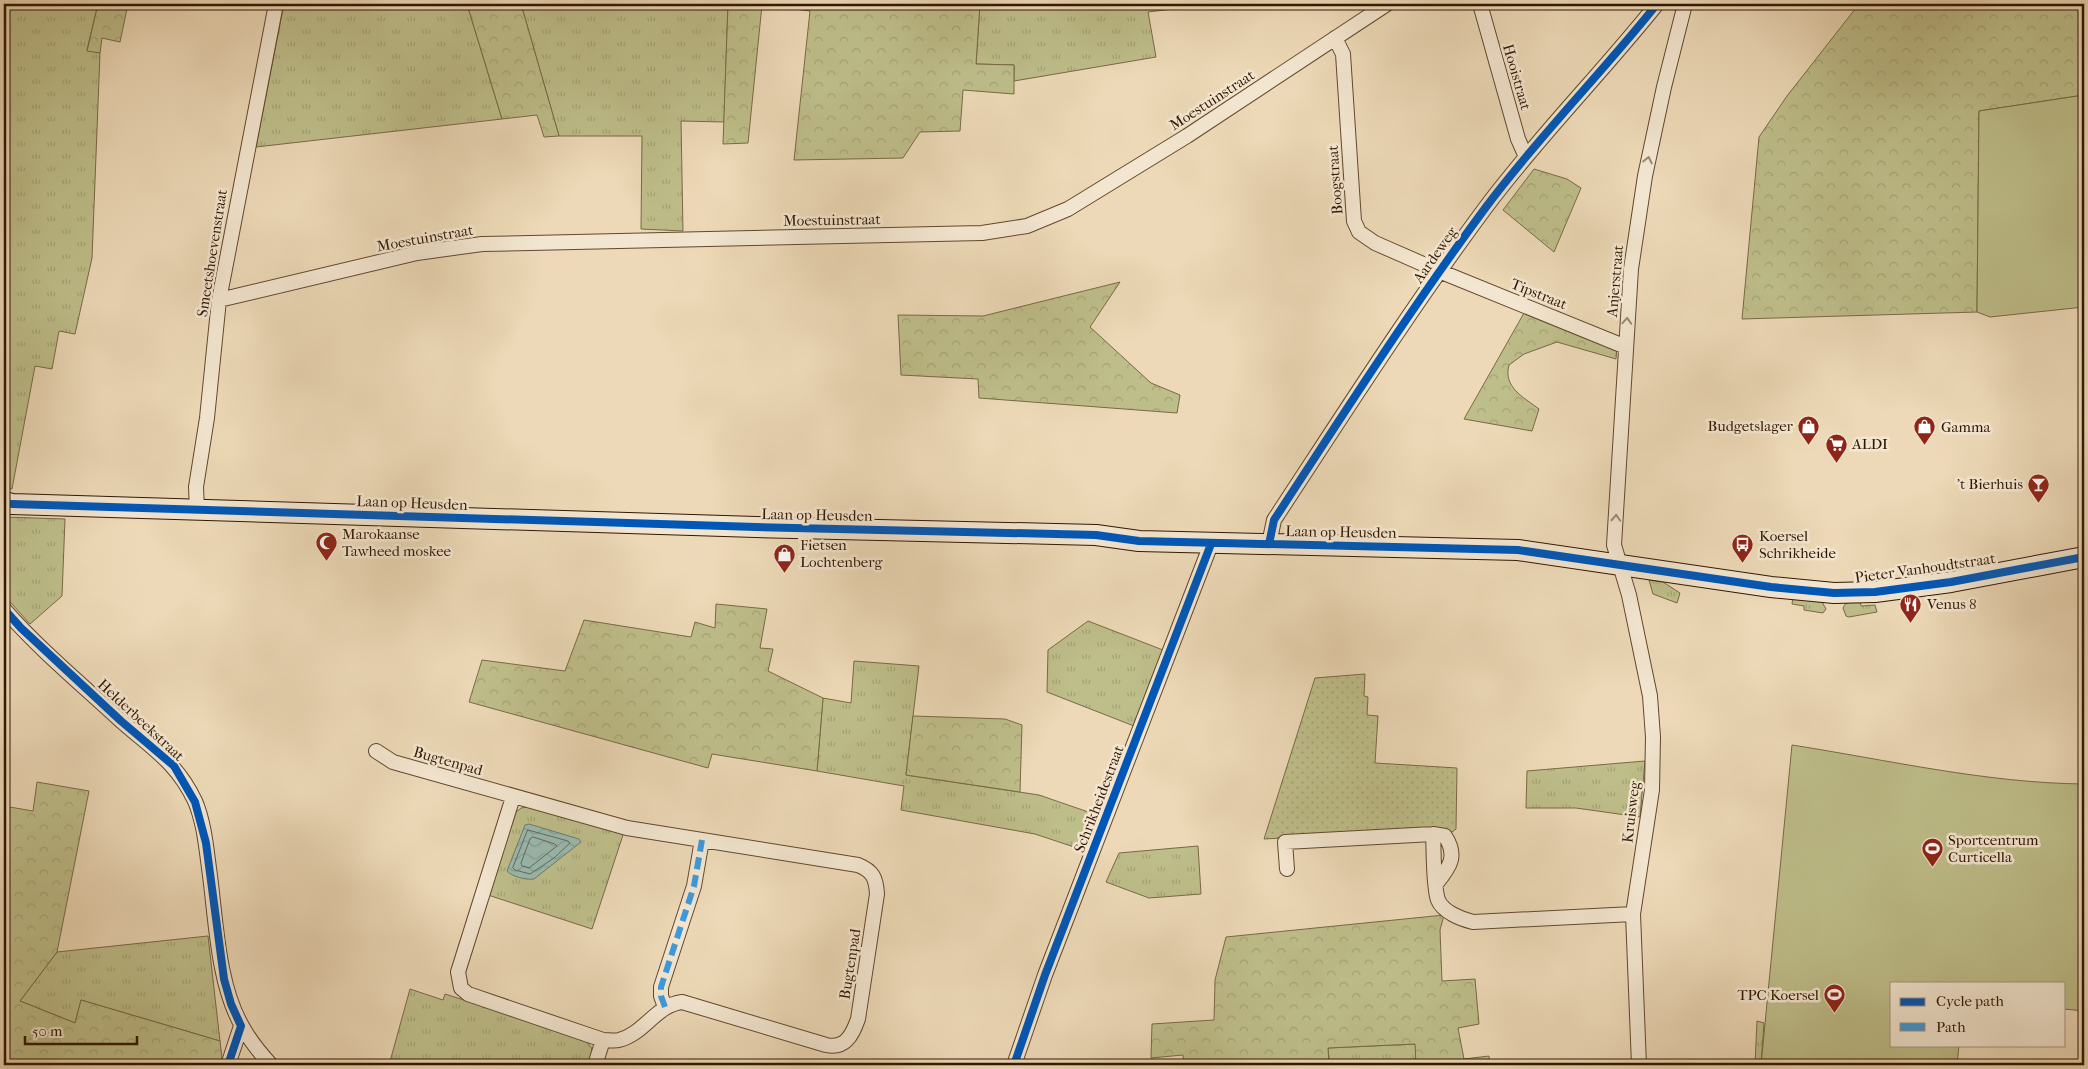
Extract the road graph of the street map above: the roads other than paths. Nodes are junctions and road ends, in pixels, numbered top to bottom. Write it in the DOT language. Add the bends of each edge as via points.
graph roads {
  1 [pos="276,4"];
  2 [pos="1387,4"];
  3 [pos="1480,4"];
  4 [pos="1657,4"];
  5 [pos="1685,4"];
  6 [pos="1335,38"];
  7 [pos="1526,157"];
  8 [pos="1439,272"];
  9 [pos="218,300"];
  10 [pos="1626,347"];
  11 [pos="6,504"];
  12 [pos="197,510"];
  13 [pos="1211,544"];
  14 [pos="1269,544"];
  15 [pos="2084,556"];
  16 [pos="1620,566"];
  17 [pos="4,609"];
  18 [pos="376,751"];
  19 [pos="513,797"];
  20 [pos="702,840"];
  21 [pos="1287,869"];
  22 [pos="1633,914"];
  23 [pos="665,1007"];
  24 [pos="241,1026"];
  25 [pos="603,1040"];
  26 [pos="228,1065"];
  27 [pos="271,1065"];
  28 [pos="595,1065"];
  29 [pos="1014,1065"];
  30 [pos="1638,1065"];
  1 -- 9 [label="street, Smeetshoevenstraat"];
  2 -- 6 [label="street, Moestuinstraat"];
  3 -- 7 [label="street, Hooistraat"];
  4 -- 7 [label="street, Aardeweg"];
  10 -- 5 [label="street, Anjerstraat, one-way" via="1631,269 1645,176"];
  6 -- 8 [label="street, Boogstraat" via="1343,54 1354,221 1359,232 1375,243"];
  6 -- 9 [label="street, Moestuinstraat" via="1105,188 1068,209 1027,226 982,233 482,244 417,253"];
  7 -- 8 [label="street, Aardeweg"];
  8 -- 10 [label="street, Tipstraat"];
  8 -- 14 [label="street, Aardeweg" via="1274,520"];
  9 -- 12 [label="street, Smeetshoevenstraat" via="208,418 196,487"];
  16 -- 10 [label="street, Anjerstraat, one-way" via="1614,545"];
  11 -- 12 [label="street, Laan op Heusden"];
  12 -- 13 [label="street, Laan op Heusden" via="1096,535 1139,541"];
  13 -- 14 [label="street, Laan op Heusden"];
  13 -- 29 [label="street, Schrikheidestraat"];
  14 -- 16 [label="street, Laan op Heusden" via="1518,550"];
  15 -- 16 [label="street, Pieter Vanhoudtstraat" via="1951,582 1875,592 1834,593 1771,588"];
  16 -- 22 [label="street, Kruisweg" via="1650,696 1654,737 1652,790"];
  17 -- 24 [label="street, Helderbeekstraat" via="121,721 174,766 195,802 206,843 224,979"];
  18 -- 19 [label="street, Bugtenpad" via="393,762"];
  19 -- 20 [label="street, Bugtenpad" via="627,828"];
  19 -- 25 [label="street" via="458,972 458,981 461,988 477,998"];
  20 -- 23 [label="street" via="694,886 661,987"];
  20 -- 23 [label="street, Bugtenpad" via="858,865 873,874 877,894 858,1019 848,1040 834,1047 690,1004 675,1003"];
  21 -- 22 [label="street" via="1285,842 1433,834 1438,901 1456,916 1473,922"];
  22 -- 30 [label="street, Kruisweg"];
  23 -- 25 [label="street" via="631,1035 618,1040"];
  24 -- 26 [label="street"];
  24 -- 27 [label="street, Helderbeekstraat"];
  25 -- 28 [label="street"];
}
